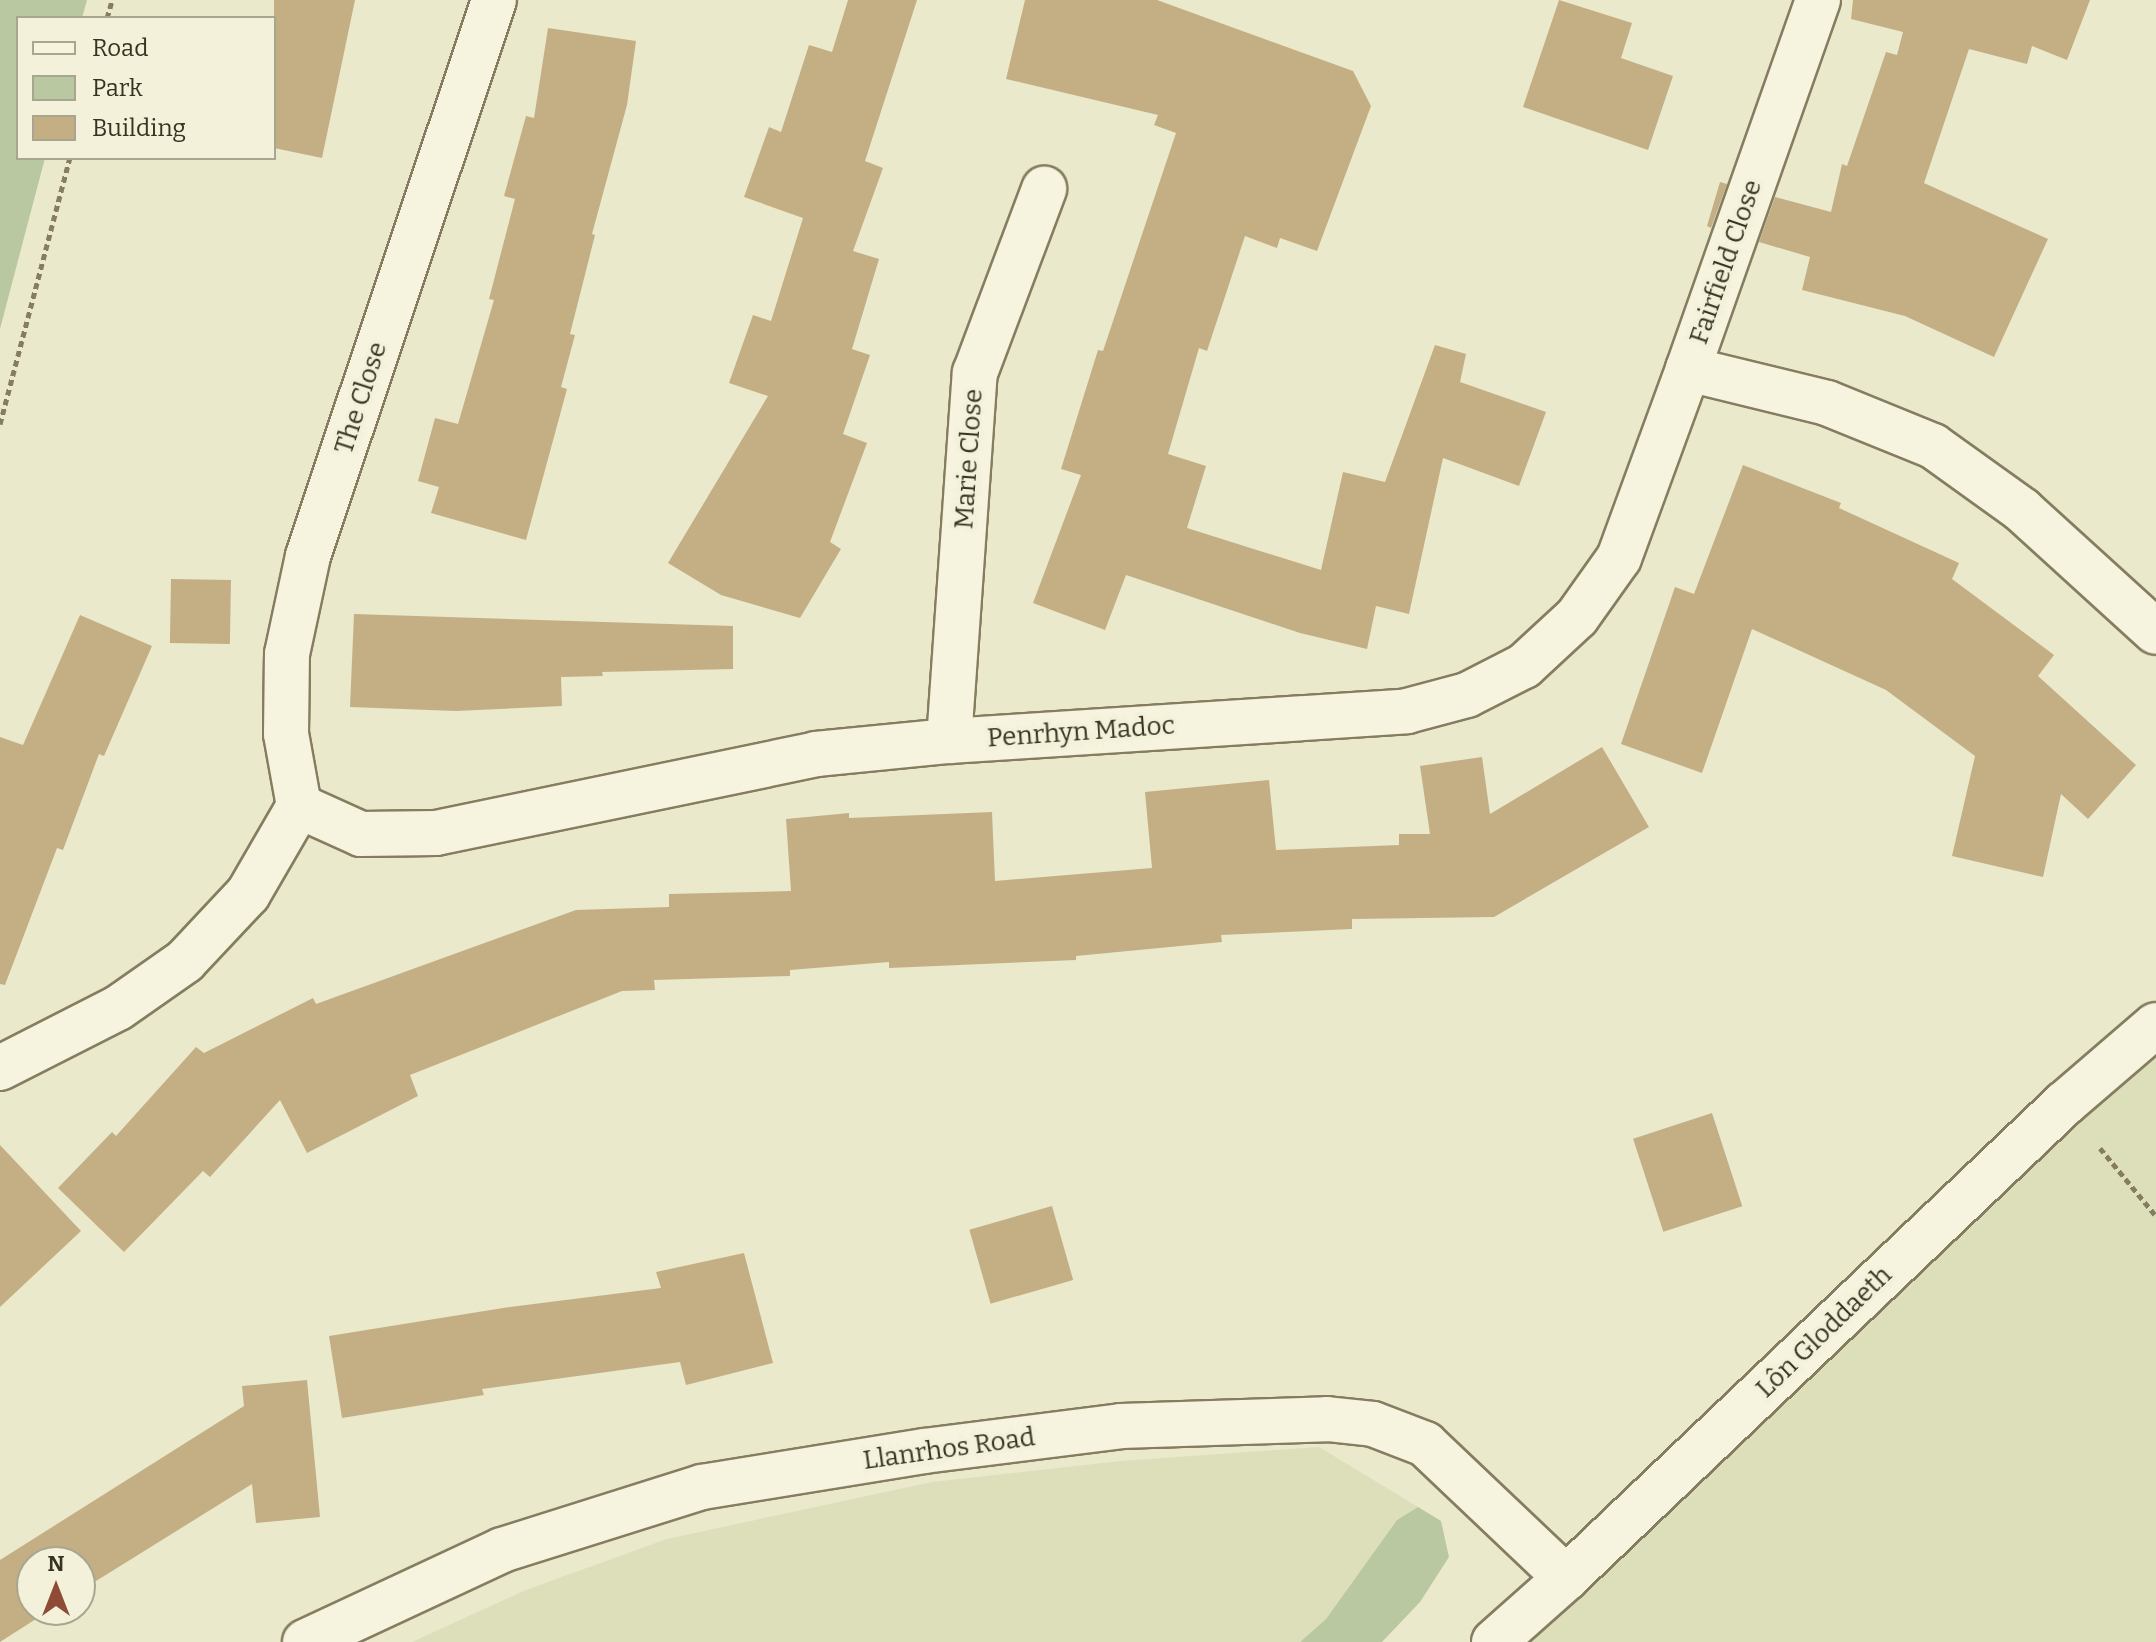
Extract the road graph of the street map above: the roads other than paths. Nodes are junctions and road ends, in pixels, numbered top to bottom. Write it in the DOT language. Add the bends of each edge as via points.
graph roads {
  1 [pos="494,0"];
  2 [pos="1818,0"];
  3 [pos="1044,189"];
  4 [pos="1688,369"];
  5 [pos="2156,632"];
  6 [pos="949,741"];
  7 [pos="299,806"];
  8 [pos="2156,1025"];
  9 [pos="0,1068"];
  10 [pos="1566,1578"];
  11 [pos="305,1642"];
  12 [pos="1494,1642"];
  1 -- 7 [label="street, The Close" via="308,556 287,654 286,734"];
  2 -- 4 [label="street, Fairfield Close"];
  3 -- 6 [label="street, Marie Close" via="975,373"];
  4 -- 5 [label="street, Fairfield Close" via="1827,403 1933,446 2022,510"];
  4 -- 6 [label="street, Penrhyn Madoc" via="1619,558 1577,617 1524,666 1467,695 1407,711"];
  6 -- 7 [label="street, Penrhyn Madoc" via="801,757 436,833 361,834"];
  7 -- 9 [label="street" via="248,894 185,961 118,1008"];
  8 -- 10 [label="street, Lôn Gloddaeth" via="2064,1104"];
  10 -- 11 [label="street, Llanrhos Road" via="1425,1444 1373,1424 1327,1419 1121,1426 702,1487 502,1550"];
  10 -- 12 [label="street, Lôn Gloddaeth"];
}
